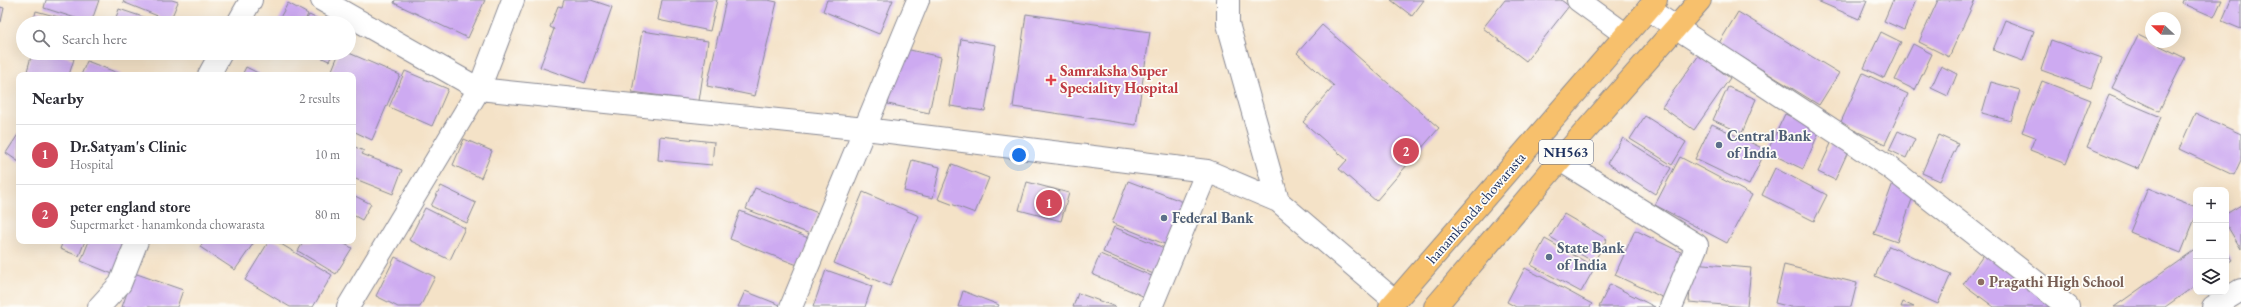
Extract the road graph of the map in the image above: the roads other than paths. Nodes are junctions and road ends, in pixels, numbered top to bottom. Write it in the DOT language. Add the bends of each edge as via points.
graph roads {
  1 [pos="251,0"];
  2 [pos="322,0"];
  3 [pos="513,0"];
  4 [pos="918,0"];
  5 [pos="1228,0"];
  6 [pos="1578,0"];
  7 [pos="1700,0"];
  8 [pos="1652,5"];
  9 [pos="242,16"];
  10 [pos="350,16"];
  11 [pos="356,19"];
  12 [pos="1675,29"];
  13 [pos="1626,35"];
  14 [pos="218,60"];
  15 [pos="211,72"];
  16 [pos="478,89"];
  17 [pos="865,129"];
  18 [pos="1560,160"];
  19 [pos="1207,171"];
  20 [pos="1278,201"];
  21 [pos="136,244"];
  22 [pos="2241,290"];
  23 [pos="356,303"];
  24 [pos="1393,304"];
  25 [pos="99,307"];
  26 [pos="791,307"];
  27 [pos="1151,307"];
  28 [pos="1435,307"];
  29 [pos="1670,307"];
  30 [pos="2068,307"];
  31 [pos="2213,307"];
  1 -- 9 [label="street"];
  2 -- 10 [label="street"];
  3 -- 16 [label="street"];
  4 -- 17 [label="street"];
  5 -- 20 [label="street" via="1228,24"];
  6 -- 13 [label="street"];
  7 -- 12 [label="highway, NH563"];
  8 -- 12 [label="street"];
  8 -- 13 [label="highway, hanamkonda chowarasta / NH563"];
  11 -- 16 [label="street"];
  12 -- 18 [label="highway, NH563"];
  12 -- 30 [label="street" via="1889,167"];
  13 -- 24 [label="highway, hanamkonda chowarasta / NH563"];
  14 -- 15 [label="street"];
  16 -- 17 [label="street"];
  16 -- 23 [label="street"];
  17 -- 19 [label="street"];
  17 -- 26 [label="street"];
  18 -- 28 [label="highway, NH563"];
  18 -- 29 [label="street" via="1697,245"];
  19 -- 20 [label="street"];
  19 -- 27 [label="street"];
  20 -- 24 [label="street"];
  21 -- 25 [label="street" via="120,284"];
  22 -- 31 [label="street"];
}
